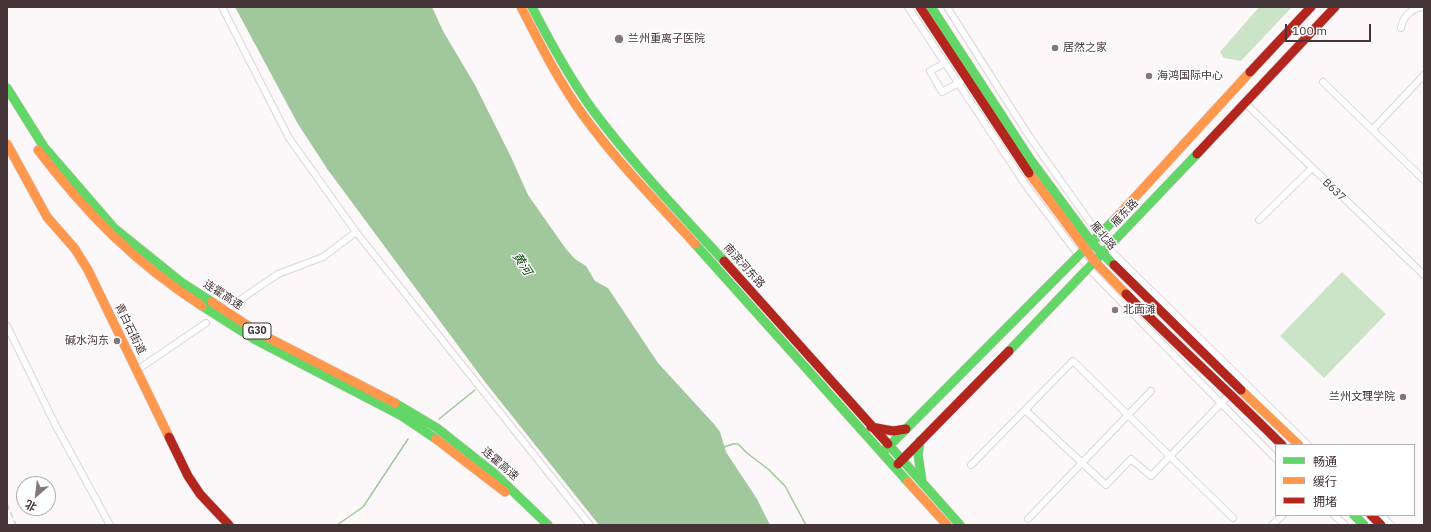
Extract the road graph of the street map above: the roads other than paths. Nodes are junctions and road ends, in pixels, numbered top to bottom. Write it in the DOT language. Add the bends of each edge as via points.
graph roads {
  1 [pos="222,7"];
  2 [pos="521,7"];
  3 [pos="532,7"];
  4 [pos="908,7"];
  5 [pos="920,7"];
  6 [pos="931,7"];
  7 [pos="947,7"];
  8 [pos="1311,7"];
  9 [pos="1335,7"];
  10 [pos="1424,7"];
  11 [pos="1401,28"];
  12 [pos="945,63"];
  13 [pos="1424,75"];
  14 [pos="967,78"];
  15 [pos="1323,82"];
  16 [pos="959,83"];
  17 [pos="7,88"];
  18 [pos="7,102"];
  19 [pos="1245,103"];
  20 [pos="1373,129"];
  21 [pos="7,144"];
  22 [pos="1312,168"];
  23 [pos="1424,180"];
  24 [pos="1259,220"];
  25 [pos="356,232"];
  26 [pos="1099,236"];
  27 [pos="1089,246"];
  28 [pos="1106,252"];
  29 [pos="1078,256"];
  30 [pos="726,263"];
  31 [pos="1093,266"];
  32 [pos="718,268"];
  33 [pos="1424,275"];
  34 [pos="228,308"];
  35 [pos="206,323"];
  36 [pos="7,326"];
  37 [pos="136,370"];
  38 [pos="1151,391"];
  39 [pos="1230,394"];
  40 [pos="1221,403"];
  41 [pos="1025,410"];
  42 [pos="1127,414"];
  43 [pos="871,427"];
  44 [pos="906,429"];
  45 [pos="920,441"];
  46 [pos="1281,444"];
  47 [pos="1298,444"];
  48 [pos="1307,444"];
  49 [pos="886,450"];
  50 [pos="1170,456"];
  51 [pos="1275,457"];
  52 [pos="1081,462"];
  53 [pos="899,463"];
  54 [pos="971,465"];
  55 [pos="922,483"];
  56 [pos="1282,516"];
  57 [pos="1335,516"];
  58 [pos="1355,516"];
  59 [pos="1372,516"];
  60 [pos="1382,516"];
  61 [pos="1233,518"];
  62 [pos="1028,519"];
  63 [pos="110,525"];
  64 [pos="229,525"];
  65 [pos="538,525"];
  66 [pos="548,525"];
  67 [pos="590,525"];
  68 [pos="947,525"];
  69 [pos="960,525"];
  70 [pos="1272,525"];
  71 [pos="1345,525"];
  72 [pos="1364,525"];
  73 [pos="1381,525"];
  74 [pos="1391,525"];
  1 -- 25 [label="street" via="288,138"];
  2 -- 32 [label="main road, 南滨河东路" via="546,55 583,115 633,175"];
  3 -- 30 [label="main road, 南滨河东路" via="553,47 592,109 640,168"];
  4 -- 12 [label="street"];
  5 -- 14 [label="main road, 雁北路"];
  6 -- 27 [label="main road, 雁北路"];
  7 -- 26 [label="street" via="1029,136"];
  8 -- 26 [label="main road, 雁东路"];
  9 -- 19 [label="main road, 雁东路"];
  10 -- 11 [label="street" via="1413,9 1403,20"];
  12 -- 16 [label="street"];
  12 -- 16 [label="street" via="930,71 942,92"];
  13 -- 20 [label="street"];
  14 -- 16 [label="street"];
  14 -- 27 [label="main road, 雁北路" via="1023,165"];
  15 -- 20 [label="street"];
  16 -- 29 [label="street" via="1027,187"];
  17 -- 66 [label="main road, 连霍高速 / G30" via="44,147 114,228 180,282 259,333 391,401 437,428 495,474"];
  18 -- 65 [label="main road, 连霍高速 / G30" via="38,151 69,191 108,233 174,288 254,339 402,416 441,442 506,493"];
  19 -- 22 [label="street, B637"];
  19 -- 28 [label="main road, 雁东路"];
  20 -- 23 [label="street"];
  21 -- 37 [label="main road, 青白石街道" via="47,217 75,249 88,270"];
  22 -- 24 [label="street"];
  22 -- 33 [label="street, B637"];
  25 -- 34 [label="street" via="323,257 278,274"];
  25 -- 67 [label="street"];
  26 -- 27 [label="main road, 雁东路"];
  26 -- 28 [label="street"];
  27 -- 28 [label="main road, 雁北路"];
  27 -- 29 [label="main road, 雁东路"];
  27 -- 31 [label="main road, 雁北路"];
  28 -- 31 [label="main road, 雁东路"];
  28 -- 47 [label="main road, 雁北路"];
  28 -- 48 [label="street"];
  29 -- 31 [label="street"];
  29 -- 44 [label="main road, 雁东路"];
  30 -- 32 [label="main road"];
  30 -- 43 [label="main road, 南滨河东路"];
  31 -- 39 [label="main road, 雁北路"];
  31 -- 40 [label="street"];
  31 -- 45 [label="main road, 雁东路"];
  32 -- 49 [label="main road, 南滨河东路"];
  35 -- 37 [label="street"];
  36 -- 63 [label="street" via="55,424"];
  37 -- 64 [label="main road, 青白石街道" via="188,476 200,494"];
  38 -- 42 [label="street"];
  39 -- 40 [label="street"];
  39 -- 46 [label="main road, 雁北路"];
  40 -- 50 [label="street"];
  40 -- 51 [label="street"];
  41 -- 42 [label="street" via="1073,361"];
  41 -- 52 [label="street"];
  41 -- 54 [label="street"];
  42 -- 50 [label="street"];
  42 -- 52 [label="street"];
  43 -- 44 [label="main road" via="893,431"];
  43 -- 49 [label="main road, 南滨河东路"];
  44 -- 49 [label="main road, 雁东路"];
  45 -- 53 [label="main road, 雁东路"];
  45 -- 55 [label="main road" via="918,454"];
  49 -- 53 [label="main road, 南滨河东路"];
  50 -- 52 [label="street" via="1151,476 1131,459 1106,485"];
  50 -- 61 [label="street"];
  52 -- 62 [label="street"];
  53 -- 55 [label="main road, 南滨河东路"];
  53 -- 68 [label="main road, 南滨河东路"];
  55 -- 69 [label="main road, 南滨河东路"];
  56 -- 70 [label="street"];
  57 -- 71 [label="street"];
  58 -- 72 [label="main road"];
  59 -- 73 [label="main road"];
  60 -- 74 [label="street"];
}
